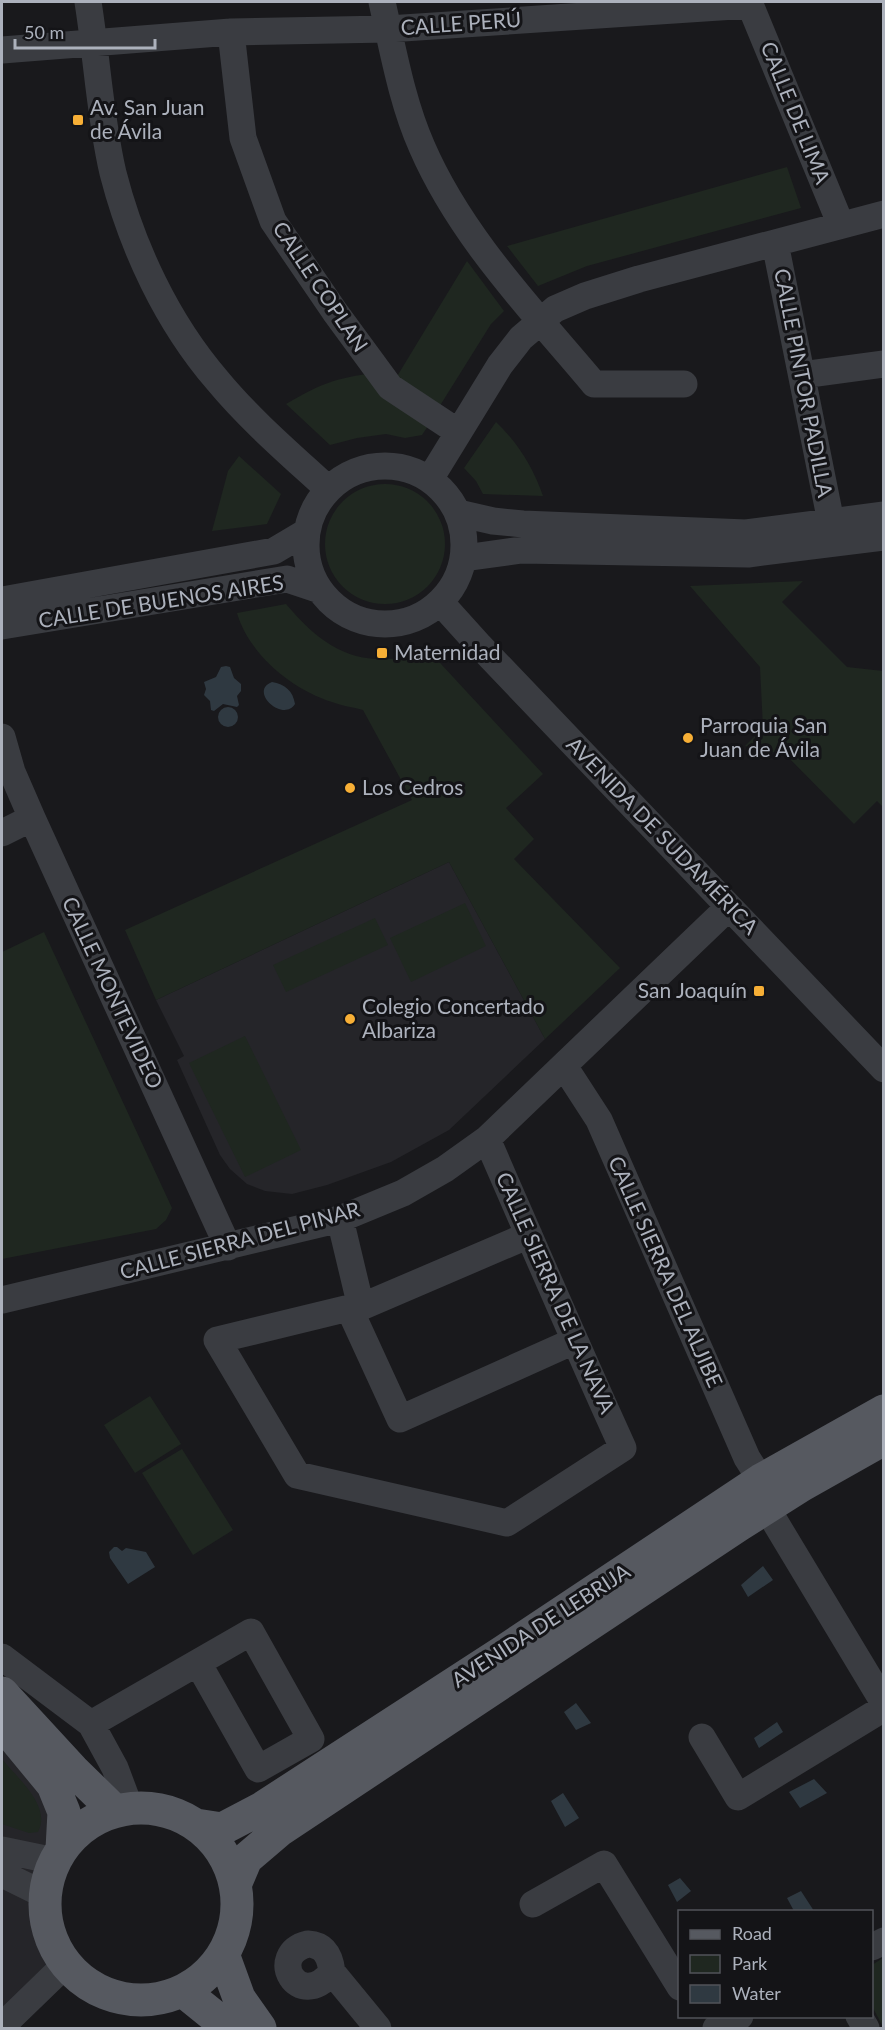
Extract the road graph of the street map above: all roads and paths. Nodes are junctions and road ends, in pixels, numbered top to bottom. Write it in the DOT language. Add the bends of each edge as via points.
graph roads {
  1 [pos="88,2"];
  2 [pos="382,2"];
  3 [pos="749,3"];
  4 [pos="388,29"];
  5 [pos="231,32"];
  6 [pos="94,42"];
  7 [pos="2,50"];
  8 [pos="884,214"];
  9 [pos="841,225"];
  10 [pos="776,243"];
  11 [pos="540,320"];
  12 [pos="884,364"];
  13 [pos="802,375"];
  14 [pos="684,384"];
  15 [pos="458,432"];
  16 [pos="430,479"];
  17 [pos="328,489"];
  18 [pos="458,513"];
  19 [pos="884,515"];
  20 [pos="831,522"];
  21 [pos="306,532"];
  22 [pos="884,537"];
  23 [pos="464,558"];
  24 [pos="320,590"];
  25 [pos="2,600"];
  26 [pos="441,603"];
  27 [pos="2,626"];
  28 [pos="2,737"];
  29 [pos="32,818"];
  30 [pos="2,833"];
  31 [pos="729,907"];
  32 [pos="564,1066"];
  33 [pos="884,1069"];
  34 [pos="487,1139"];
  35 [pos="340,1219"];
  36 [pos="529,1235"];
  37 [pos="228,1247"];
  38 [pos="2,1300"];
  39 [pos="355,1308"];
  40 [pos="574,1341"];
  41 [pos="884,1411"];
  42 [pos="884,1439"];
  43 [pos="764,1494"];
  44 [pos="2,1657"];
  45 [pos="198,1663"];
  46 [pos="874,1664"];
  47 [pos="2,1693"];
  48 [pos="884,1703"];
  49 [pos="884,1708"];
  50 [pos="2,1724"];
  51 [pos="91,1724"];
  52 [pos="702,1737"];
  53 [pos="123,1810"];
  54 [pos="196,1826"];
  55 [pos="2,1850"];
  56 [pos="58,1855"];
  57 [pos="2,1874"];
  58 [pos="235,1885"];
  59 [pos="45,1895"];
  60 [pos="533,1904"];
  61 [pos="224,1954"];
  62 [pos="66,1964"];
  63 [pos="332,1972"];
  64 [pos="678,1984"];
  65 [pos="183,1991"];
  66 [pos="736,2018"];
  67 [pos="2,2026"];
  68 [pos="229,2028"];
  69 [pos="260,2028"];
  70 [pos="378,2028"];
  71 [pos="716,2028"];
  1 -- 6 [label="street"];
  2 -- 4 [label="street"];
  3 -- 4 [label="street, CALLE PERÚ"];
  3 -- 9 [label="street, CALLE DE LIMA"];
  4 -- 5 [label="street, CALLE PERÚ"];
  4 -- 11 [label="street" via="422,147 454,206 502,275"];
  5 -- 6 [label="street, CALLE PERÚ"];
  5 -- 15 [label="street, CALLE COPLAN" via="243,138 273,221 390,387"];
  6 -- 7 [label="street, CALLE PERÚ"];
  6 -- 17 [label="street" via="105,129 125,216 175,322 216,380"];
  8 -- 9 [label="street"];
  9 -- 10 [label="street"];
  10 -- 11 [label="street" via="585,296"];
  10 -- 13 [label="street, CALLE PINTOR PADILLA"];
  11 -- 14 [label="street" via="594,384"];
  11 -- 15 [label="street" via="500,365"];
  12 -- 13 [label="street"];
  13 -- 20 [label="street, CALLE PINTOR PADILLA"];
  15 -- 16 [label="street"];
  16 -- 17 [label="street" via="407,468 380,465 354,472"];
  16 -- 18 [label="street" via="447,494"];
  17 -- 21 [label="street"];
  18 -- 20 [label="street" via="523,524 746,533"];
  18 -- 23 [label="street" via="465,535"];
  19 -- 20 [label="street"];
  21 -- 24 [label="street" via="308,567"];
  21 -- 25 [label="street, CALLE DE BUENOS AIRES" via="274,551"];
  22 -- 23 [label="street" via="748,554 522,550"];
  23 -- 26 [label="street" via="457,580"];
  24 -- 26 [label="street" via="345,613 366,621 394,623 422,615"];
  24 -- 27 [label="street, CALLE DE BUENOS AIRES" via="286,579"];
  26 -- 31 [label="street, AVENIDA DE SUDAMÉRICA"];
  28 -- 29 [label="street, CALLE MONTEVIDEO"];
  29 -- 30 [label="street"];
  29 -- 37 [label="street, CALLE MONTEVIDEO"];
  31 -- 32 [label="street, CALLE SIERRA DEL PINAR"];
  31 -- 33 [label="street, AVENIDA DE SUDAMÉRICA"];
  32 -- 34 [label="street, CALLE SIERRA DEL PINAR"];
  32 -- 43 [label="street, CALLE SIERRA DEL ALJIBE" via="599,1120"];
  34 -- 35 [label="street, CALLE SIERRA DEL PINAR" via="403,1193"];
  34 -- 36 [label="street, CALLE SIERRA DE LA NAVA"];
  35 -- 37 [label="street, CALLE SIERRA DEL PINAR"];
  35 -- 39 [label="street"];
  36 -- 39 [label="street"];
  36 -- 40 [label="street, CALLE SIERRA DE LA NAVA"];
  37 -- 38 [label="street, CALLE SIERRA DEL PINAR"];
  39 -- 40 [label="street" via="400,1419"];
  39 -- 40 [label="street, CALLE SIERRA DE LA NAVA" via="217,1340 297,1474 507,1523 623,1448"];
  41 -- 43 [label="main road, AVENIDA DE LEBRIJA"];
  42 -- 43 [label="main road, AVENIDA DE LEBRIJA"];
  43 -- 46 [label="street, CALLE SIERRA DEL ALJIBE"];
  43 -- 54 [label="main road, AVENIDA DE LEBRIJA" via="504,1651 262,1808 222,1829"];
  43 -- 58 [label="main road, AVENIDA DE LEBRIJA" via="280,1830 246,1859"];
  44 -- 51 [label="street"];
  45 -- 45 [label="street" via="258,1769 311,1739 251,1632"];
  45 -- 51 [label="street"];
  46 -- 48 [label="street, CALLE SIERRA DEL ALJIBE"];
  47 -- 53 [label="main road" via="73,1770"];
  49 -- 52 [label="street" via="738,1797"];
  50 -- 56 [label="main road" via="53,1785 64,1812"];
  51 -- 53 [label="street" via="115,1768"];
  53 -- 54 [label="main road" via="153,1809"];
  53 -- 56 [label="main road" via="86,1826"];
  54 -- 58 [label="main road" via="214,1842"];
  55 -- 56 [label="street"];
  56 -- 59 [label="main road"];
  57 -- 59 [label="street"];
  58 -- 61 [label="main road" via="237,1913"];
  59 -- 62 [label="main road" via="48,1927"];
  60 -- 64 [label="street" via="604,1864"];
  61 -- 65 [label="main road" via="206,1976"];
  61 -- 69 [label="main road" via="240,1998"];
  62 -- 65 [label="main road" via="99,1991 120,1998 141,2001"];
  62 -- 67 [label="street"];
  63 -- 70 [label="street"];
  65 -- 68 [label="main road"];
  66 -- 71 [label="street"];
}
